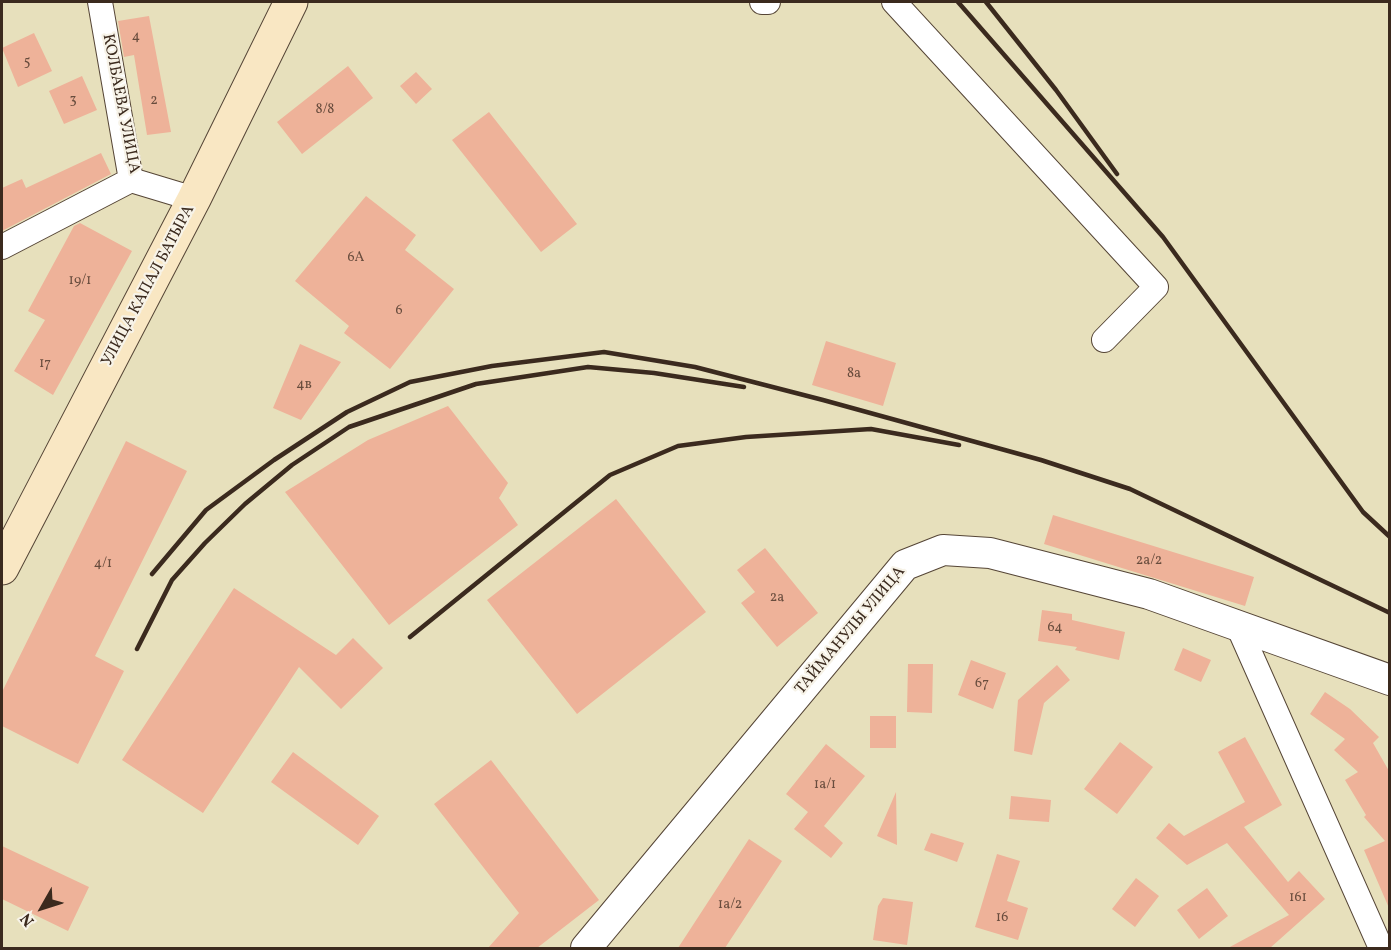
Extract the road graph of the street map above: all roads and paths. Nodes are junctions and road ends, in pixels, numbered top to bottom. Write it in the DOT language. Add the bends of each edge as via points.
graph roads {
  1 [pos="100,2"];
  2 [pos="291,2"];
  3 [pos="762,2"];
  4 [pos="768,2"];
  5 [pos="894,2"];
  6 [pos="131,180"];
  7 [pos="194,199"];
  8 [pos="2,247"];
  9 [pos="1104,340"];
  10 [pos="2,568"];
  11 [pos="1238,626"];
  12 [pos="1389,680"];
  13 [pos="586,948"];
  14 [pos="1381,948"];
  1 -- 6 [label="street, КОЛБАЕВА УЛИЦА"];
  2 -- 7 [label="main road, УЛИЦА КАПАЛ БАТЫРА"];
  3 -- 4 [label="street"];
  5 -- 9 [label="street" via="1156,288"];
  6 -- 7 [label="street, КОЛБАЕВА УЛИЦА"];
  6 -- 8 [label="street"];
  7 -- 10 [label="main road, УЛИЦА КАПАЛ БАТЫРА"];
  11 -- 12 [label="street, ТАЙМАНУЛЫ УЛИЦА"];
  11 -- 13 [label="street, ТАЙМАНУЛЫ УЛИЦА" via="1149,594 990,553 943,550 905,565"];
  11 -- 14 [label="street"];
}
